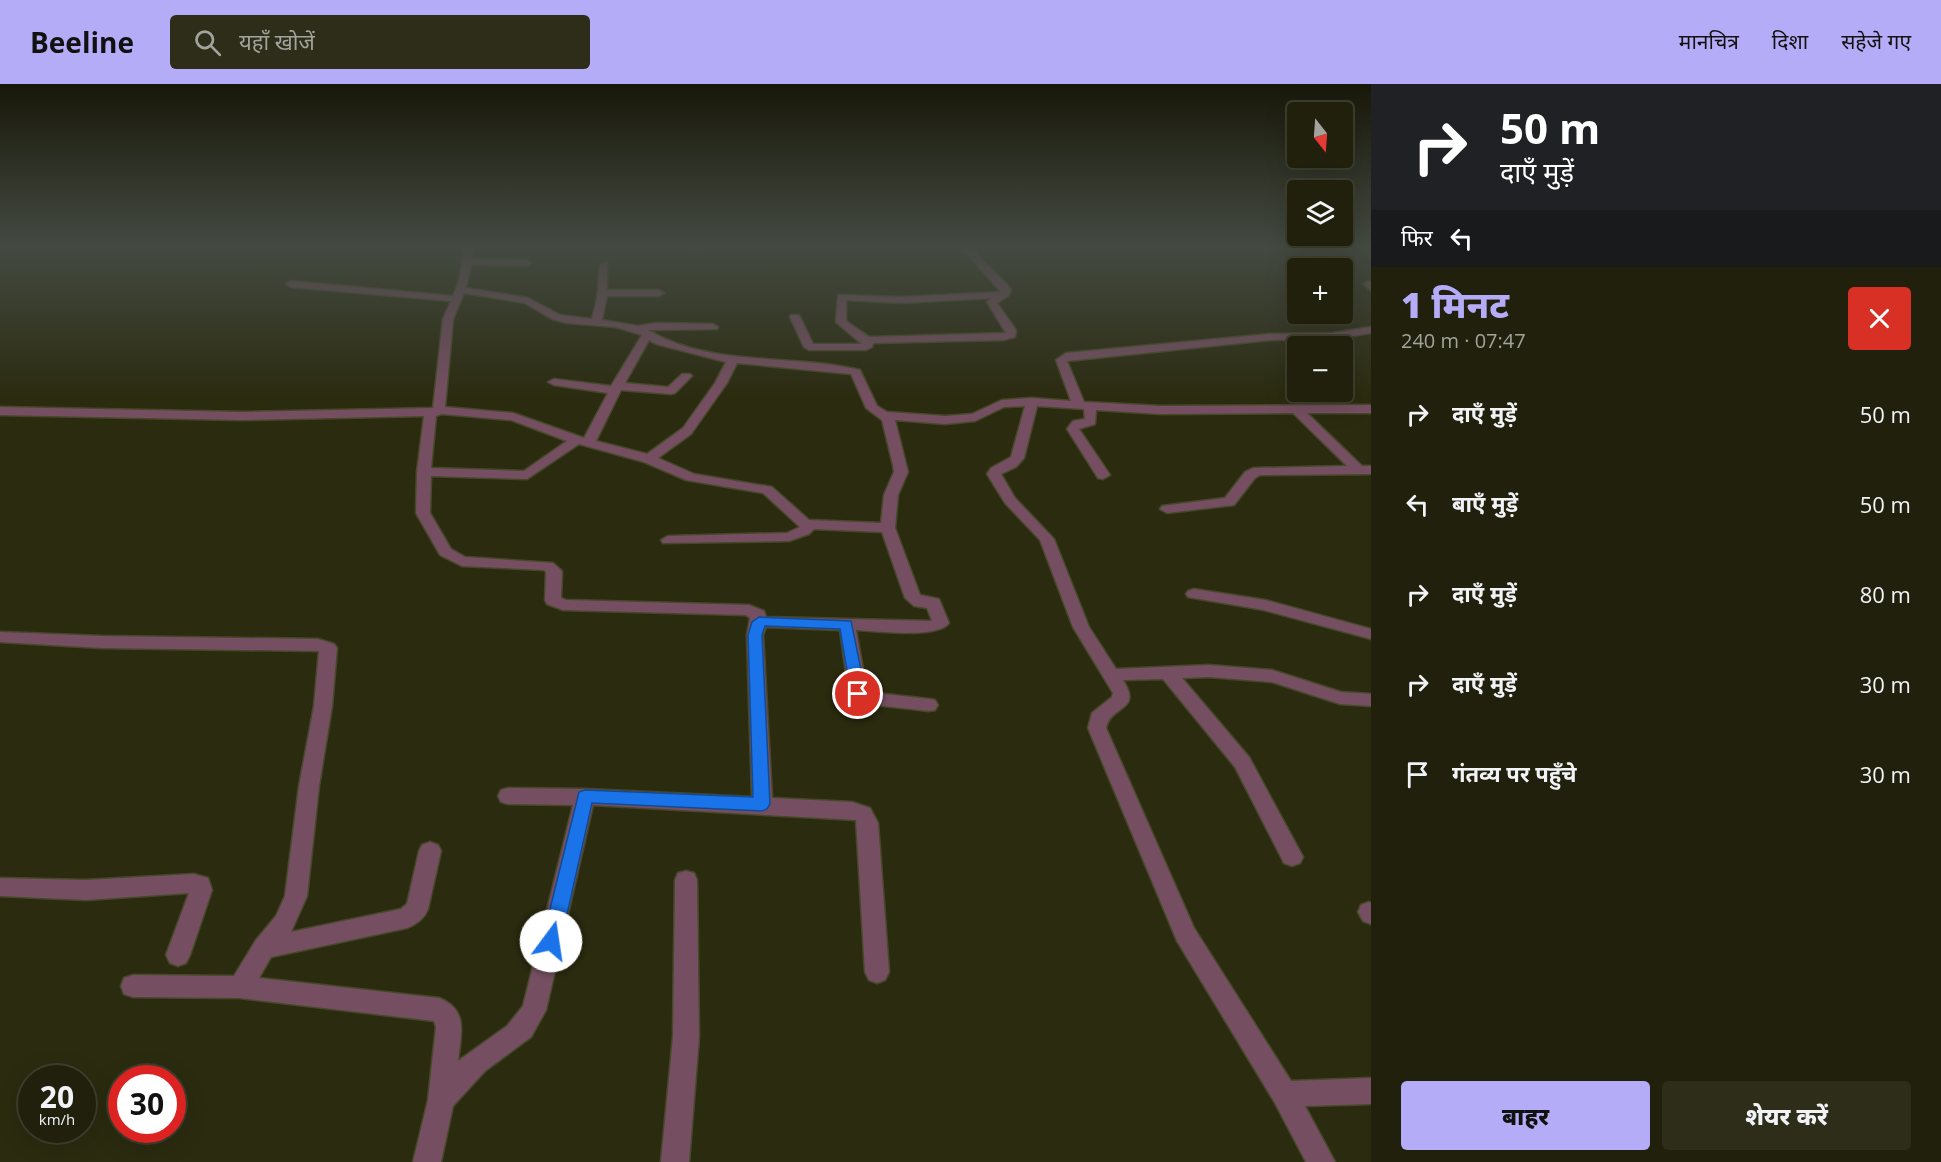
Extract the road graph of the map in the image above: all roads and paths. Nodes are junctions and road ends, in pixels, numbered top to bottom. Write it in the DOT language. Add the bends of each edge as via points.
graph roads {
  1 [pos="457,296"];
  2 [pos="483,296"];
  3 [pos="601,296"];
  4 [pos="978,296"];
  5 [pos="1001,296"];
  6 [pos="795,317"];
  7 [pos="596,322"];
  8 [pos="712,327"];
  9 [pos="1370,331"];
  10 [pos="642,332"];
  11 [pos="867,340"];
  12 [pos="837,347"];
  13 [pos="733,359"];
  14 [pos="835,368"];
  15 [pos="686,376"];
  16 [pos="554,382"];
  17 [pos="616,388"];
  18 [pos="1032,402"];
  19 [pos="1084,405"];
  20 [pos="1297,410"];
  21 [pos="1371,410"];
  22 [pos="0,411"];
  23 [pos="435,412"];
  24 [pos="887,416"];
  25 [pos="583,441"];
  26 [pos="650,459"];
  27 [pos="1365,470"];
  28 [pos="424,472"];
  29 [pos="1103,476"];
  30 [pos="1167,509"];
  31 [pos="810,525"];
  32 [pos="888,528"];
  33 [pos="668,540"];
  34 [pos="1194,594"];
  35 [pos="759,622"];
  36 [pos="847,624"];
  37 [pos="1371,634"];
  38 [pos="0,637"];
  39 [pos="1168,673"];
  40 [pos="1110,675"];
  41 [pos="1371,700"];
  42 [pos="930,705"];
  43 [pos="508,795"];
  44 [pos="585,797"];
  45 [pos="762,804"];
  46 [pos="430,851"];
  47 [pos="1292,857"];
  48 [pos="686,880"];
  49 [pos="0,887"];
  50 [pos="264,948"];
  51 [pos="178,955"];
  52 [pos="877,972"];
  53 [pos="133,986"];
  54 [pos="240,987"];
  55 [pos="1371,1091"];
  56 [pos="1284,1094"];
  57 [pos="441,1100"];
  58 [pos="427,1162"];
  59 [pos="675,1162"];
  60 [pos="1321,1162"];
  1 -- 23 [label="street" via="448,319"];
  2 -- 7 [label="street" via="522,300 561,318"];
  3 -- 7 [label="street"];
  4 -- 11 [label="street" via="839,298 841,322"];
  5 -- 11 [label="street" via="992,302 1011,330 1008,336"];
  6 -- 12 [label="street" via="808,346"];
  7 -- 10 [label="street"];
  8 -- 10 [label="street" via="656,326"];
  9 -- 19 [label="street" via="1066,356 1061,360"];
  10 -- 13 [label="street" via="666,344"];
  10 -- 17 [label="street"];
  11 -- 12 [label="street" via="868,346"];
  12 -- 14 [label="street"];
  13 -- 14 [label="street"];
  13 -- 26 [label="street" via="722,383 687,431"];
  14 -- 24 [label="street" via="856,372 872,408"];
  15 -- 17 [label="street" via="671,391"];
  16 -- 17 [label="street"];
  17 -- 25 [label="street"];
  18 -- 19 [label="street"];
  18 -- 24 [label="street" via="1002,404 966,418"];
  18 -- 40 [label="street" via="1015,462 994,474 1010,500 1047,539 1081,627"];
  19 -- 20 [label="street" via="1151,410"];
  19 -- 29 [label="street" via="1091,422 1077,424 1073,429"];
  20 -- 21 [label="street"];
  20 -- 27 [label="street"];
  22 -- 23 [label="street" via="241,416"];
  23 -- 25 [label="street" via="513,417"];
  23 -- 28 [label="street"];
  24 -- 32 [label="street" via="901,469 891,495"];
  25 -- 26 [label="street"];
  25 -- 28 [label="street" via="527,475"];
  26 -- 31 [label="street" via="691,477 771,491 800,522"];
  27 -- 30 [label="street" via="1258,471 1250,475 1229,502"];
  28 -- 35 [label="street" via="422,503 426,520 446,552 455,559 548,566 554,571 553,600 563,605 749,610 758,615"];
  31 -- 32 [label="street"];
  31 -- 33 [label="street" via="789,537"];
  32 -- 36 [label="street" via="913,598 933,603 941,623 934,627"];
  34 -- 37 [label="street" via="1265,604"];
  35 -- 36 [label="street"];
  35 -- 45 [label="street" via="755,635"];
  36 -- 42 [label="street" via="858,694 862,698"];
  38 -- 50 [label="street" via="328,648 296,896 284,923"];
  39 -- 40 [label="street"];
  39 -- 41 [label="street" via="1209,671 1272,676 1340,698"];
  39 -- 47 [label="street" via="1242,762"];
  40 -- 56 [label="street" via="1123,697 1100,718 1097,728 1185,934"];
  43 -- 44 [label="street"];
  44 -- 45 [label="street"];
  44 -- 57 [label="street" via="528,1024 517,1036 478,1060"];
  45 -- 52 [label="street" via="863,814 868,823"];
  46 -- 50 [label="street" via="417,909 407,918"];
  48 -- 59 [label="street" via="686,1037"];
  49 -- 51 [label="street" via="86,890 200,885"];
  50 -- 54 [label="street"];
  53 -- 54 [label="street"];
  54 -- 57 [label="street" via="439,1010 447,1016 449,1027"];
  55 -- 56 [label="street"];
  56 -- 60 [label="street"];
  57 -- 58 [label="street"];
}
